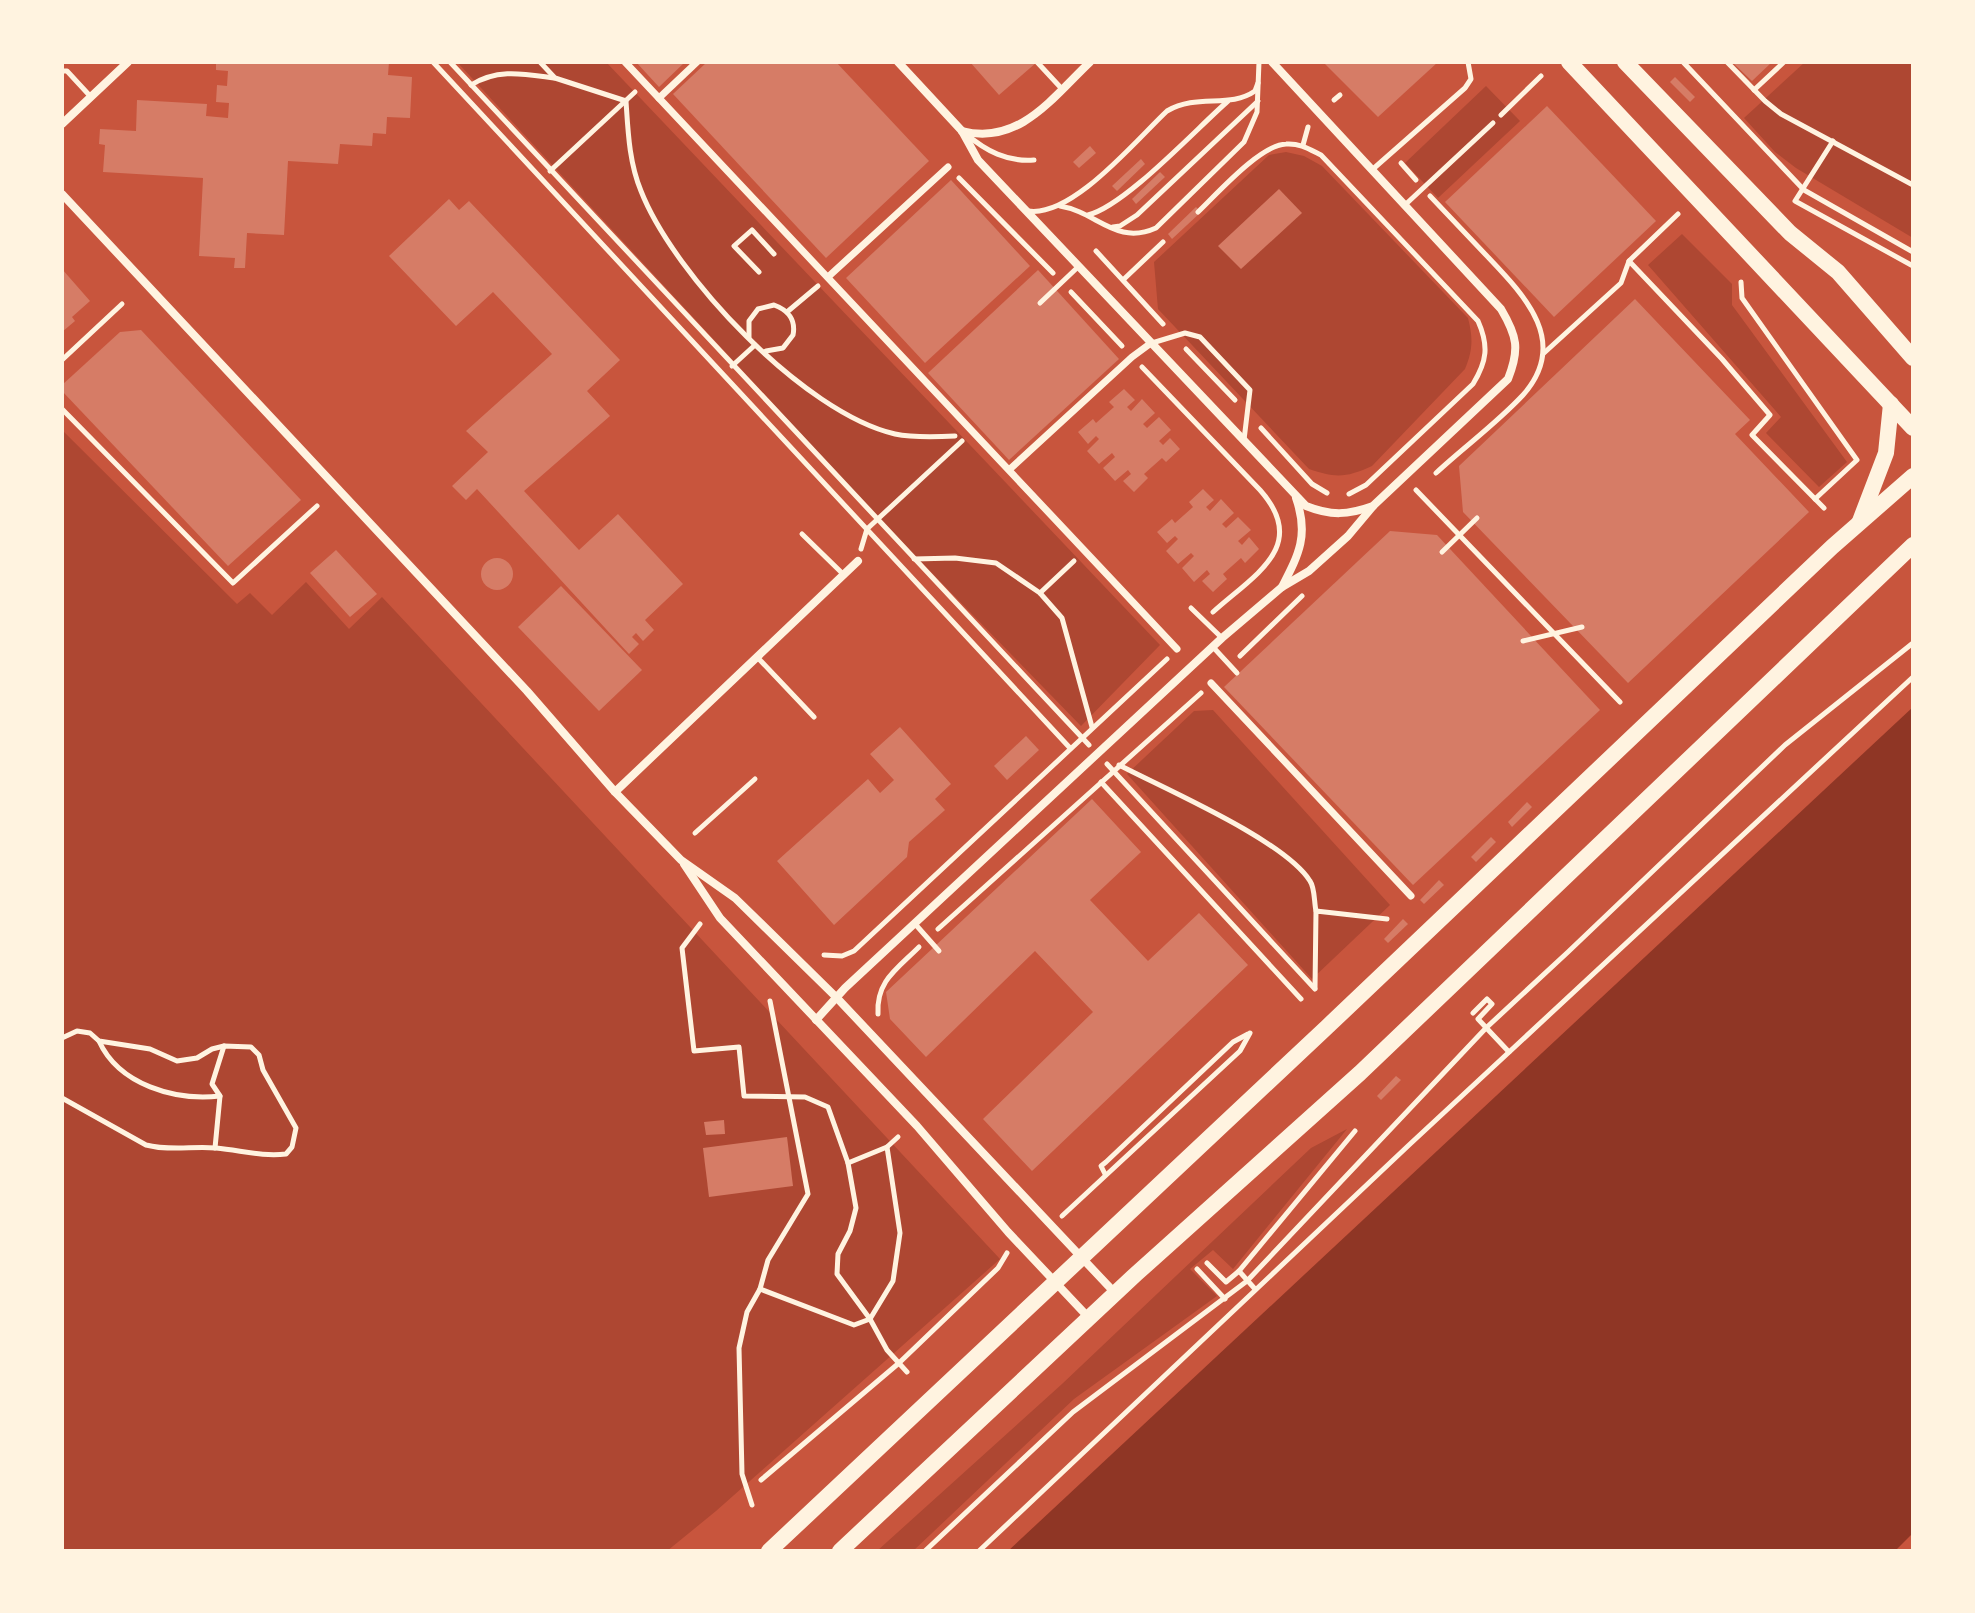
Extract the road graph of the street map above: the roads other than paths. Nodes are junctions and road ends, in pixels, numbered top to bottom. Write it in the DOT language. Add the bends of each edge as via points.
graph roads {
  1 [pos="127,62"];
  2 [pos="625,62"];
  3 [pos="697,62"];
  4 [pos="898,62"];
  5 [pos="1037,62"];
  6 [pos="1090,62"];
  7 [pos="1259,62"];
  8 [pos="1272,62"];
  9 [pos="1468,62"];
  10 [pos="1569,62"];
  11 [pos="1625,62"];
  12 [pos="62,71"];
  13 [pos="1260,78"];
  14 [pos="1062,89"];
  15 [pos="91,97"];
  16 [pos="659,98"];
  17 [pos="1228,100"];
  18 [pos="1259,100"];
  19 [pos="1493,123"];
  20 [pos="62,124"];
  21 [pos="962,131"];
  22 [pos="1034,160"];
  23 [pos="948,167"];
  24 [pos="1373,169"];
  25 [pos="62,194"];
  26 [pos="1406,204"];
  27 [pos="1060,206"];
  28 [pos="1025,210"];
  29 [pos="1087,215"];
  30 [pos="1110,228"];
  31 [pos="1080,265"];
  32 [pos="828,277"];
  33 [pos="1040,303"];
  34 [pos="1151,343"];
  35 [pos="1913,357"];
  36 [pos="1891,404"];
  37 [pos="1913,428"];
  38 [pos="1244,441"];
  39 [pos="1010,469"];
  40 [pos="1913,476"];
  41 [pos="1295,493"];
  42 [pos="1374,505"];
  43 [pos="1859,522"];
  44 [pos="802,534"];
  45 [pos="1913,545"];
  46 [pos="858,561"];
  47 [pos="843,574"];
  48 [pos="1282,587"];
  49 [pos="1191,608"];
  50 [pos="1222,638"];
  51 [pos="1213,647"];
  52 [pos="1177,649"];
  53 [pos="758,658"];
  54 [pos="1237,673"];
  55 [pos="1211,683"];
  56 [pos="814,717"];
  57 [pos="615,792"];
  58 [pos="681,860"];
  59 [pos="1411,896"];
  60 [pos="916,925"];
  61 [pos="939,951"];
  62 [pos="837,998"];
  63 [pos="816,1020"];
  64 [pos="1082,1257"];
  65 [pos="1055,1282"];
  66 [pos="1115,1293"];
  67 [pos="1089,1318"];
  68 [pos="769,1551"];
  69 [pos="840,1551"];
  1 -- 15 [label="street"];
  2 -- 16 [label="street"];
  3 -- 16 [label="street"];
  4 -- 21 [label="street"];
  5 -- 14 [label="lane"];
  6 -- 14 [label="street"];
  7 -- 13 [label="lane"];
  8 -- 24 [label="street"];
  9 -- 24 [label="lane" via="1471,79 1465,88"];
  10 -- 36 [label="main road"];
  11 -- 35 [label="main road" via="1790,233 1838,272"];
  12 -- 15 [label="lane"];
  13 -- 17 [label="lane" via="1255,91"];
  13 -- 18 [label="lane"];
  14 -- 21 [label="street" via="1013,130 995,135"];
  15 -- 20 [label="street"];
  16 -- 32 [label="street"];
  17 -- 27 [label="lane" via="1193,101 1167,111"];
  17 -- 29 [label="lane" via="1129,191"];
  18 -- 30 [label="lane" via="1137,215"];
  18 -- 30 [label="lane" via="1244,142 1156,228 1140,234"];
  19 -- 26 [label="lane"];
  21 -- 22 [label="lane" via="1001,156"];
  21 -- 28 [label="street" via="978,160"];
  23 -- 32 [label="street"];
  24 -- 26 [label="street"];
  25 -- 57 [label="street"];
  26 -- 42 [label="street" via="1501,309 1517,346 1508,379"];
  27 -- 28 [label="lane"];
  27 -- 29 [label="lane"];
  28 -- 31 [label="street"];
  29 -- 30 [label="lane"];
  31 -- 33 [label="lane"];
  31 -- 34 [label="street"];
  32 -- 39 [label="street"];
  34 -- 38 [label="street"];
  34 -- 38 [label="lane" via="1185,333 1200,337 1250,390"];
  34 -- 39 [label="street"];
  36 -- 37 [label="main road"];
  36 -- 43 [label="main road" via="1886,453"];
  38 -- 41 [label="street"];
  39 -- 52 [label="street"];
  40 -- 43 [label="main road"];
  41 -- 42 [label="street" via="1306,506 1332,515"];
  41 -- 48 [label="street" via="1303,536"];
  42 -- 48 [label="street" via="1309,571"];
  43 -- 64 [label="main road"];
  44 -- 47 [label="lane"];
  45 -- 66 [label="main road" via="1360,1073"];
  46 -- 47 [label="street"];
  47 -- 53 [label="street"];
  48 -- 50 [label="street"];
  49 -- 50 [label="lane"];
  50 -- 51 [label="street"];
  51 -- 54 [label="lane"];
  51 -- 60 [label="street"];
  53 -- 56 [label="lane"];
  53 -- 57 [label="street"];
  55 -- 59 [label="street"];
  57 -- 58 [label="street"];
  58 -- 62 [label="street" via="735,898"];
  58 -- 63 [label="street" via="720,918"];
  60 -- 61 [label="lane"];
  60 -- 62 [label="street"];
  62 -- 63 [label="street"];
  62 -- 64 [label="street"];
  63 -- 65 [label="street"];
  64 -- 65 [label="main road"];
  64 -- 66 [label="street"];
  65 -- 67 [label="street"];
  65 -- 68 [label="main road"];
  66 -- 67 [label="main road"];
  67 -- 69 [label="main road"];
}
